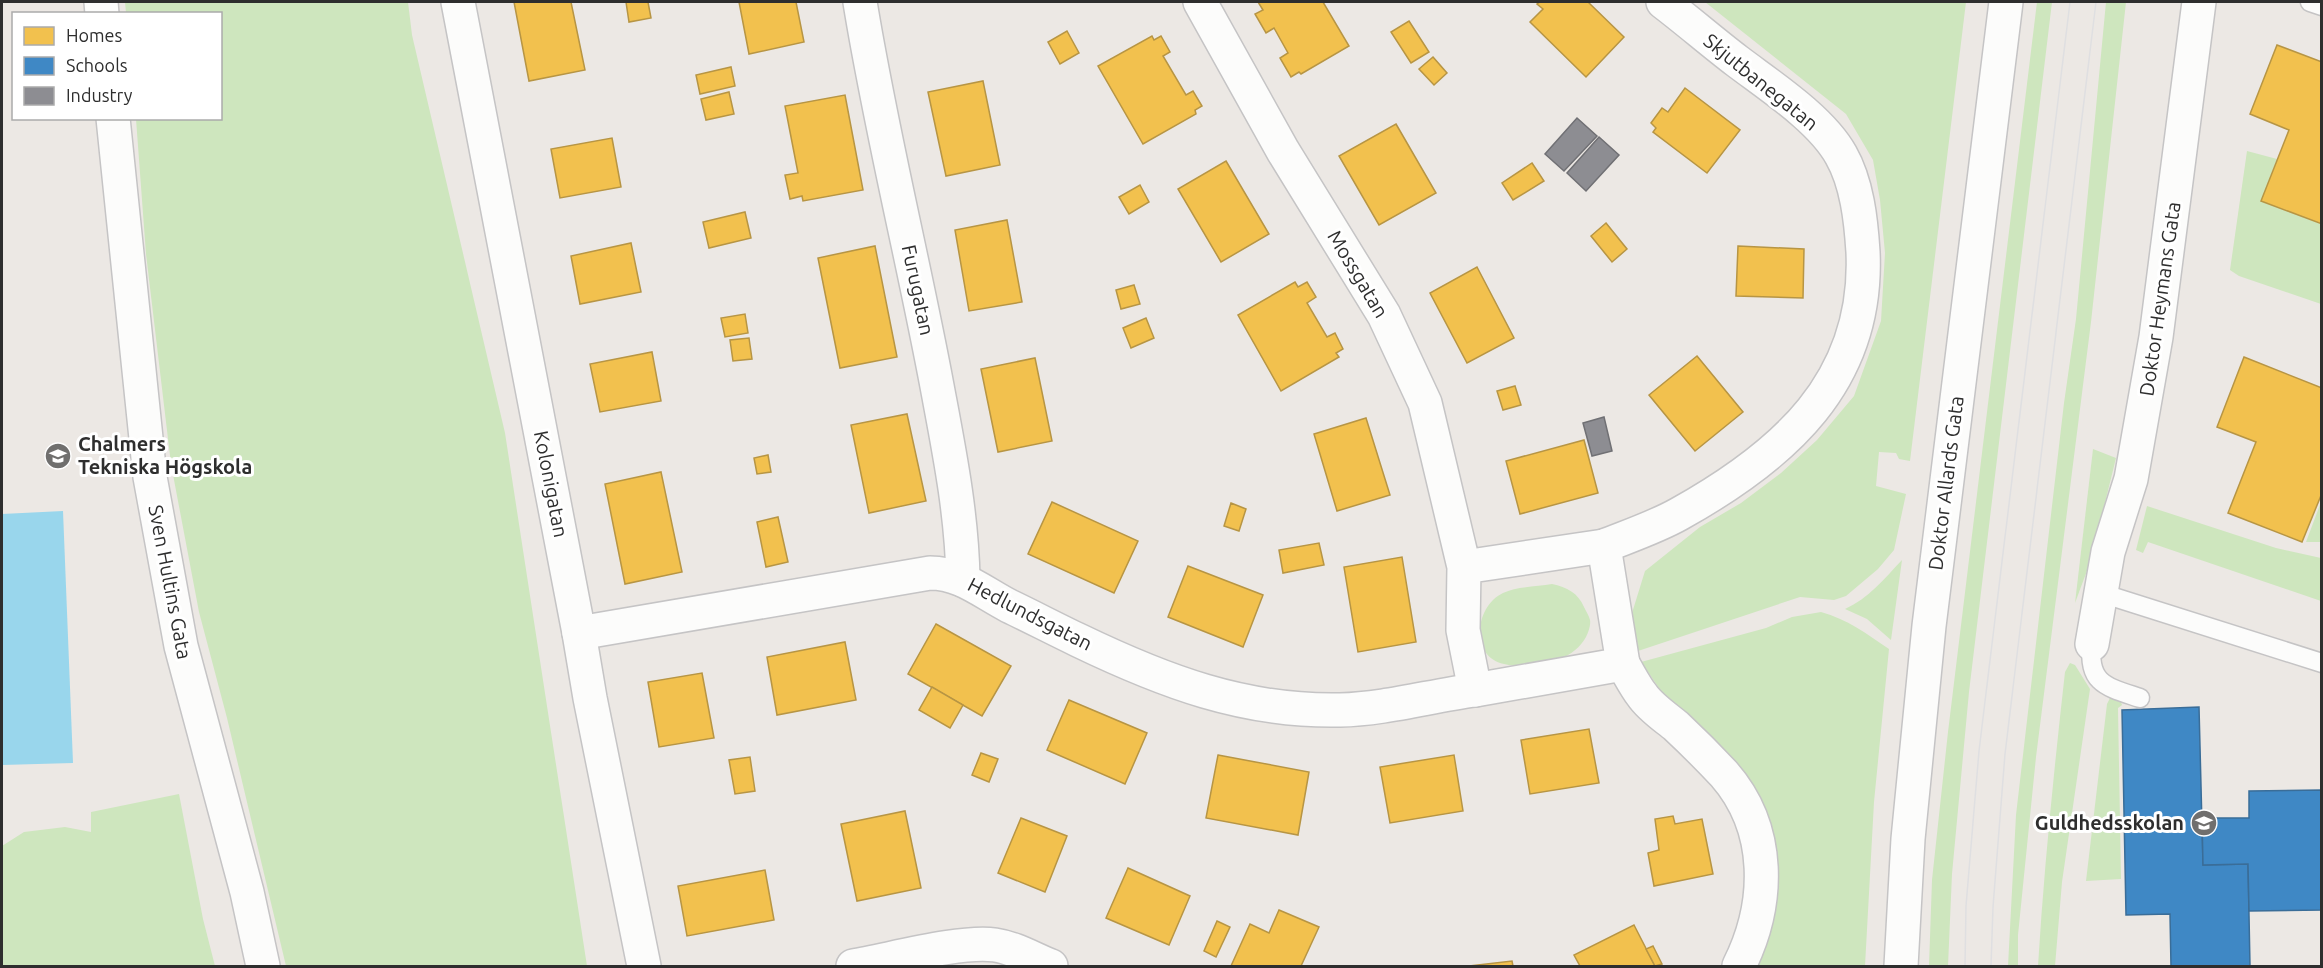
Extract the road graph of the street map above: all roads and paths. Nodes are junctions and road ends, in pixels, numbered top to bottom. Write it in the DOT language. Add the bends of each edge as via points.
graph roads {
  1 [pos="458,2"];
  2 [pos="860,2"];
  3 [pos="1200,2"];
  4 [pos="1663,2"];
  5 [pos="2006,2"];
  6 [pos="2199,2"];
  7 [pos="2310,2"];
  8 [pos="2322,6"];
  9 [pos="112,120"];
  10 [pos="1604,546"];
  11 [pos="1464,567"];
  12 [pos="963,580"];
  13 [pos="2101,593"];
  14 [pos="579,633"];
  15 [pos="2092,644"];
  16 [pos="2322,663"];
  17 [pos="1623,664"];
  18 [pos="1475,690"];
  19 [pos="2140,698"];
  20 [pos="263,966"];
  21 [pos="644,966"];
  22 [pos="853,966"];
  23 [pos="1052,966"];
  24 [pos="1739,966"];
  25 [pos="1901,966"];
  1 -- 14 [label="street, Kolonigatan"];
  2 -- 12 [label="street, Furugatan" via="952,469 963,544"];
  3 -- 11 [label="street, Mossgatan" via="1283,151 1384,315 1425,403"];
  4 -- 10 [label="street, Skjutbanegatan" via="1792,103 1841,155 1853,185 1861,224 1863,280 1849,345 1824,396 1808,417 1768,457 1678,515"];
  5 -- 25 [label="street, Doktor Allards Gata" via="1929,626 1907,849"];
  6 -- 13 [label="street, Doktor Heymans Gata" via="2154,348 2131,479 2108,552"];
  7 -- 8 [label="lane"];
  9 -- 20 [label="street, Sven Hultins Gata" via="150,477 181,646"];
  10 -- 11 [label="street, Skjutbanegatan"];
  10 -- 17 [label="street"];
  11 -- 18 [label="street, Mossgatan" via="1463,630"];
  12 -- 14 [label="street, Hedlundsgatan" via="945,573 930,573"];
  12 -- 18 [label="street, Hedlundsgatan" via="1049,627 1145,671 1218,696 1303,709 1341,710"];
  13 -- 15 [label="street, Doktor Heymans Gata"];
  13 -- 16 [label="lane"];
  14 -- 21 [label="street, Kolonigatan"];
  15 -- 19 [label="lane" via="2090,662 2099,680"];
  17 -- 18 [label="street, Hedlundsgatan"];
  17 -- 24 [label="street" via="1643,697 1725,775 1758,834 1762,868 1759,908 1750,946"];
  22 -- 23 [label="street" via="948,948 993,945"];
}
